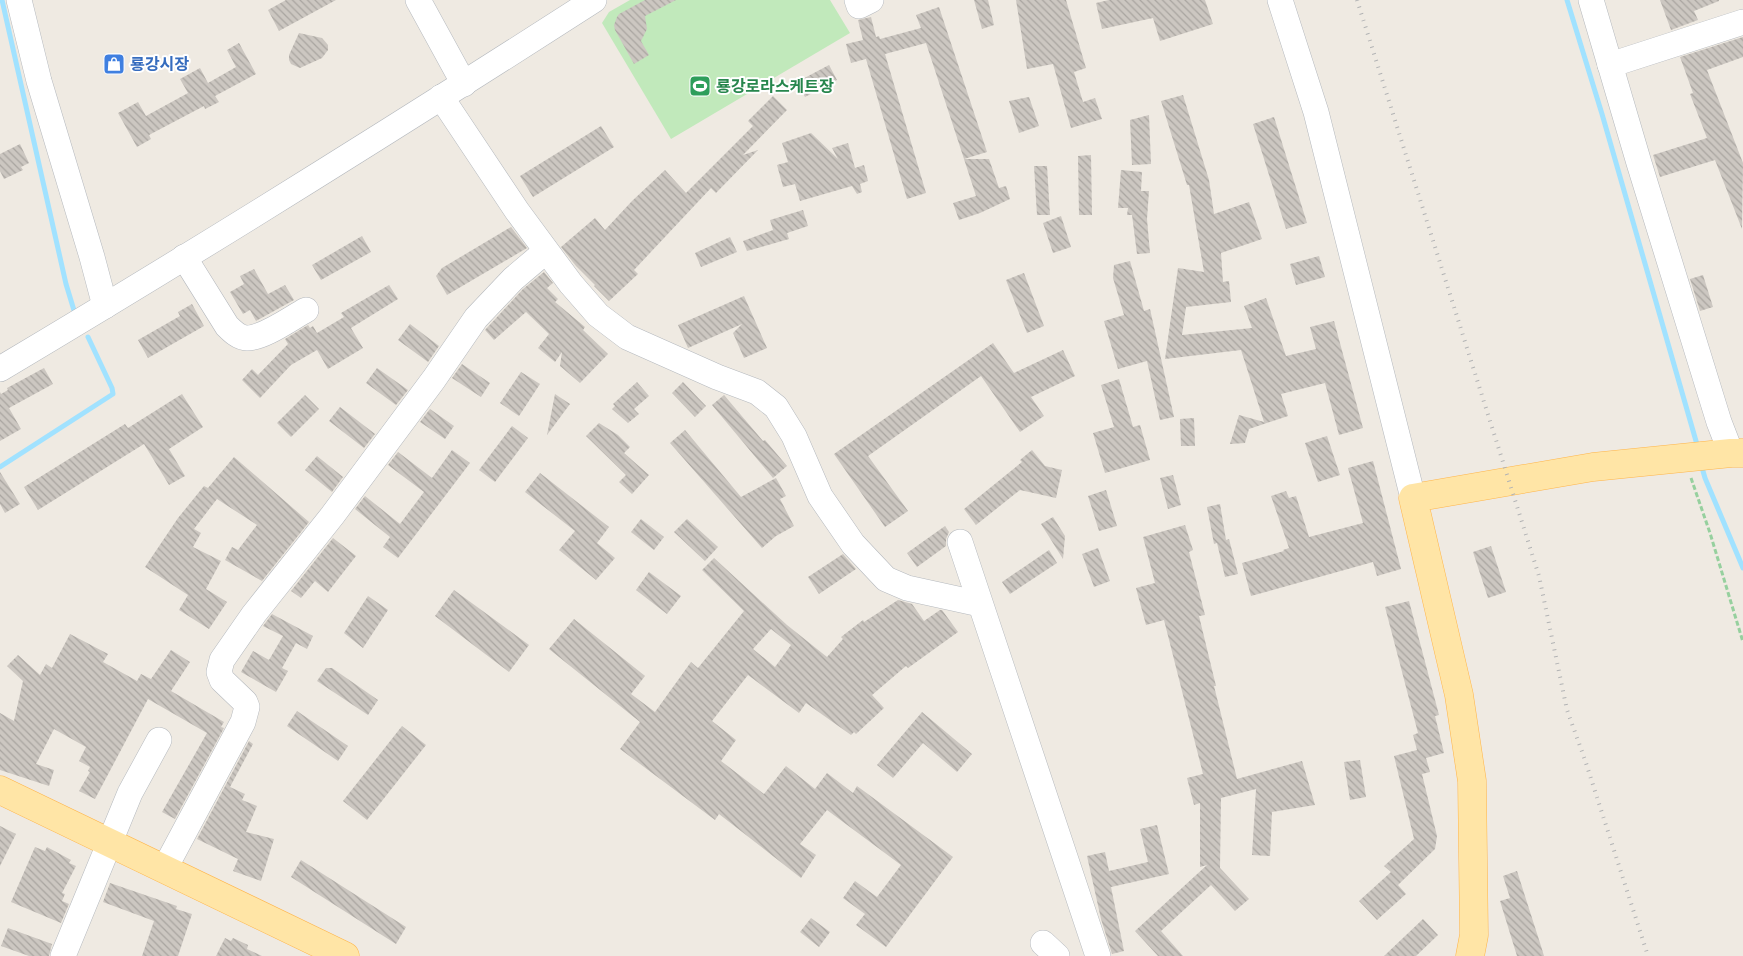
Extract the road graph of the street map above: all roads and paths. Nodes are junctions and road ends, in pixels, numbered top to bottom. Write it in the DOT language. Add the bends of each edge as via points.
graph roads {
  1 [pos="19,0"];
  2 [pos="418,0"];
  3 [pos="594,0"];
  4 [pos="857,0"];
  5 [pos="871,0"];
  6 [pos="1280,0"];
  7 [pos="1591,0"];
  8 [pos="1743,22"];
  9 [pos="1610,65"];
  10 [pos="464,84"];
  11 [pos="441,97"];
  12 [pos="546,251"];
  13 [pos="184,258"];
  14 [pos="105,306"];
  15 [pos="306,310"];
  16 [pos="0,369"];
  17 [pos="1711,455"];
  18 [pos="1413,498"];
  19 [pos="960,542"];
  20 [pos="980,604"];
  21 [pos="1743,642"];
  22 [pos="159,740"];
  23 [pos="0,790"];
  24 [pos="111,842"];
  25 [pos="165,868"];
  26 [pos="63,956"];
  27 [pos="345,956"];
  28 [pos="1098,956"];
  29 [pos="1470,956"];
  1 -- 14 [label="street" via="39,81"];
  2 -- 10 [label="street"];
  3 -- 10 [label="street"];
  4 -- 5 [label="street" via="859,6"];
  6 -- 18 [label="street" via="1316,112"];
  7 -- 9 [label="street"];
  8 -- 9 [label="street"];
  9 -- 17 [label="street" via="1719,422"];
  10 -- 11 [label="street"];
  11 -- 12 [label="street"];
  11 -- 13 [label="street"];
  12 -- 20 [label="street" via="598,314 626,337 757,392 776,407 794,436 820,496 853,544 886,579 907,588"];
  12 -- 25 [label="street" via="513,279 476,318 222,660 219,672 222,680 245,702 245,715"];
  13 -- 14 [label="street"];
  13 -- 15 [label="street" via="236,335 246,338 260,335"];
  14 -- 16 [label="street"];
  17 -- 18 [label="main road" via="1593,467"];
  17 -- 21 [label="path" via="1710,534"];
  18 -- 29 [label="main road" via="1459,695 1472,781 1474,935"];
  19 -- 20 [label="street"];
  20 -- 28 [label="street"];
  22 -- 24 [label="street" via="130,793"];
  23 -- 24 [label="main road"];
  24 -- 25 [label="main road"];
  24 -- 26 [label="street"];
  25 -- 27 [label="main road"];
}
